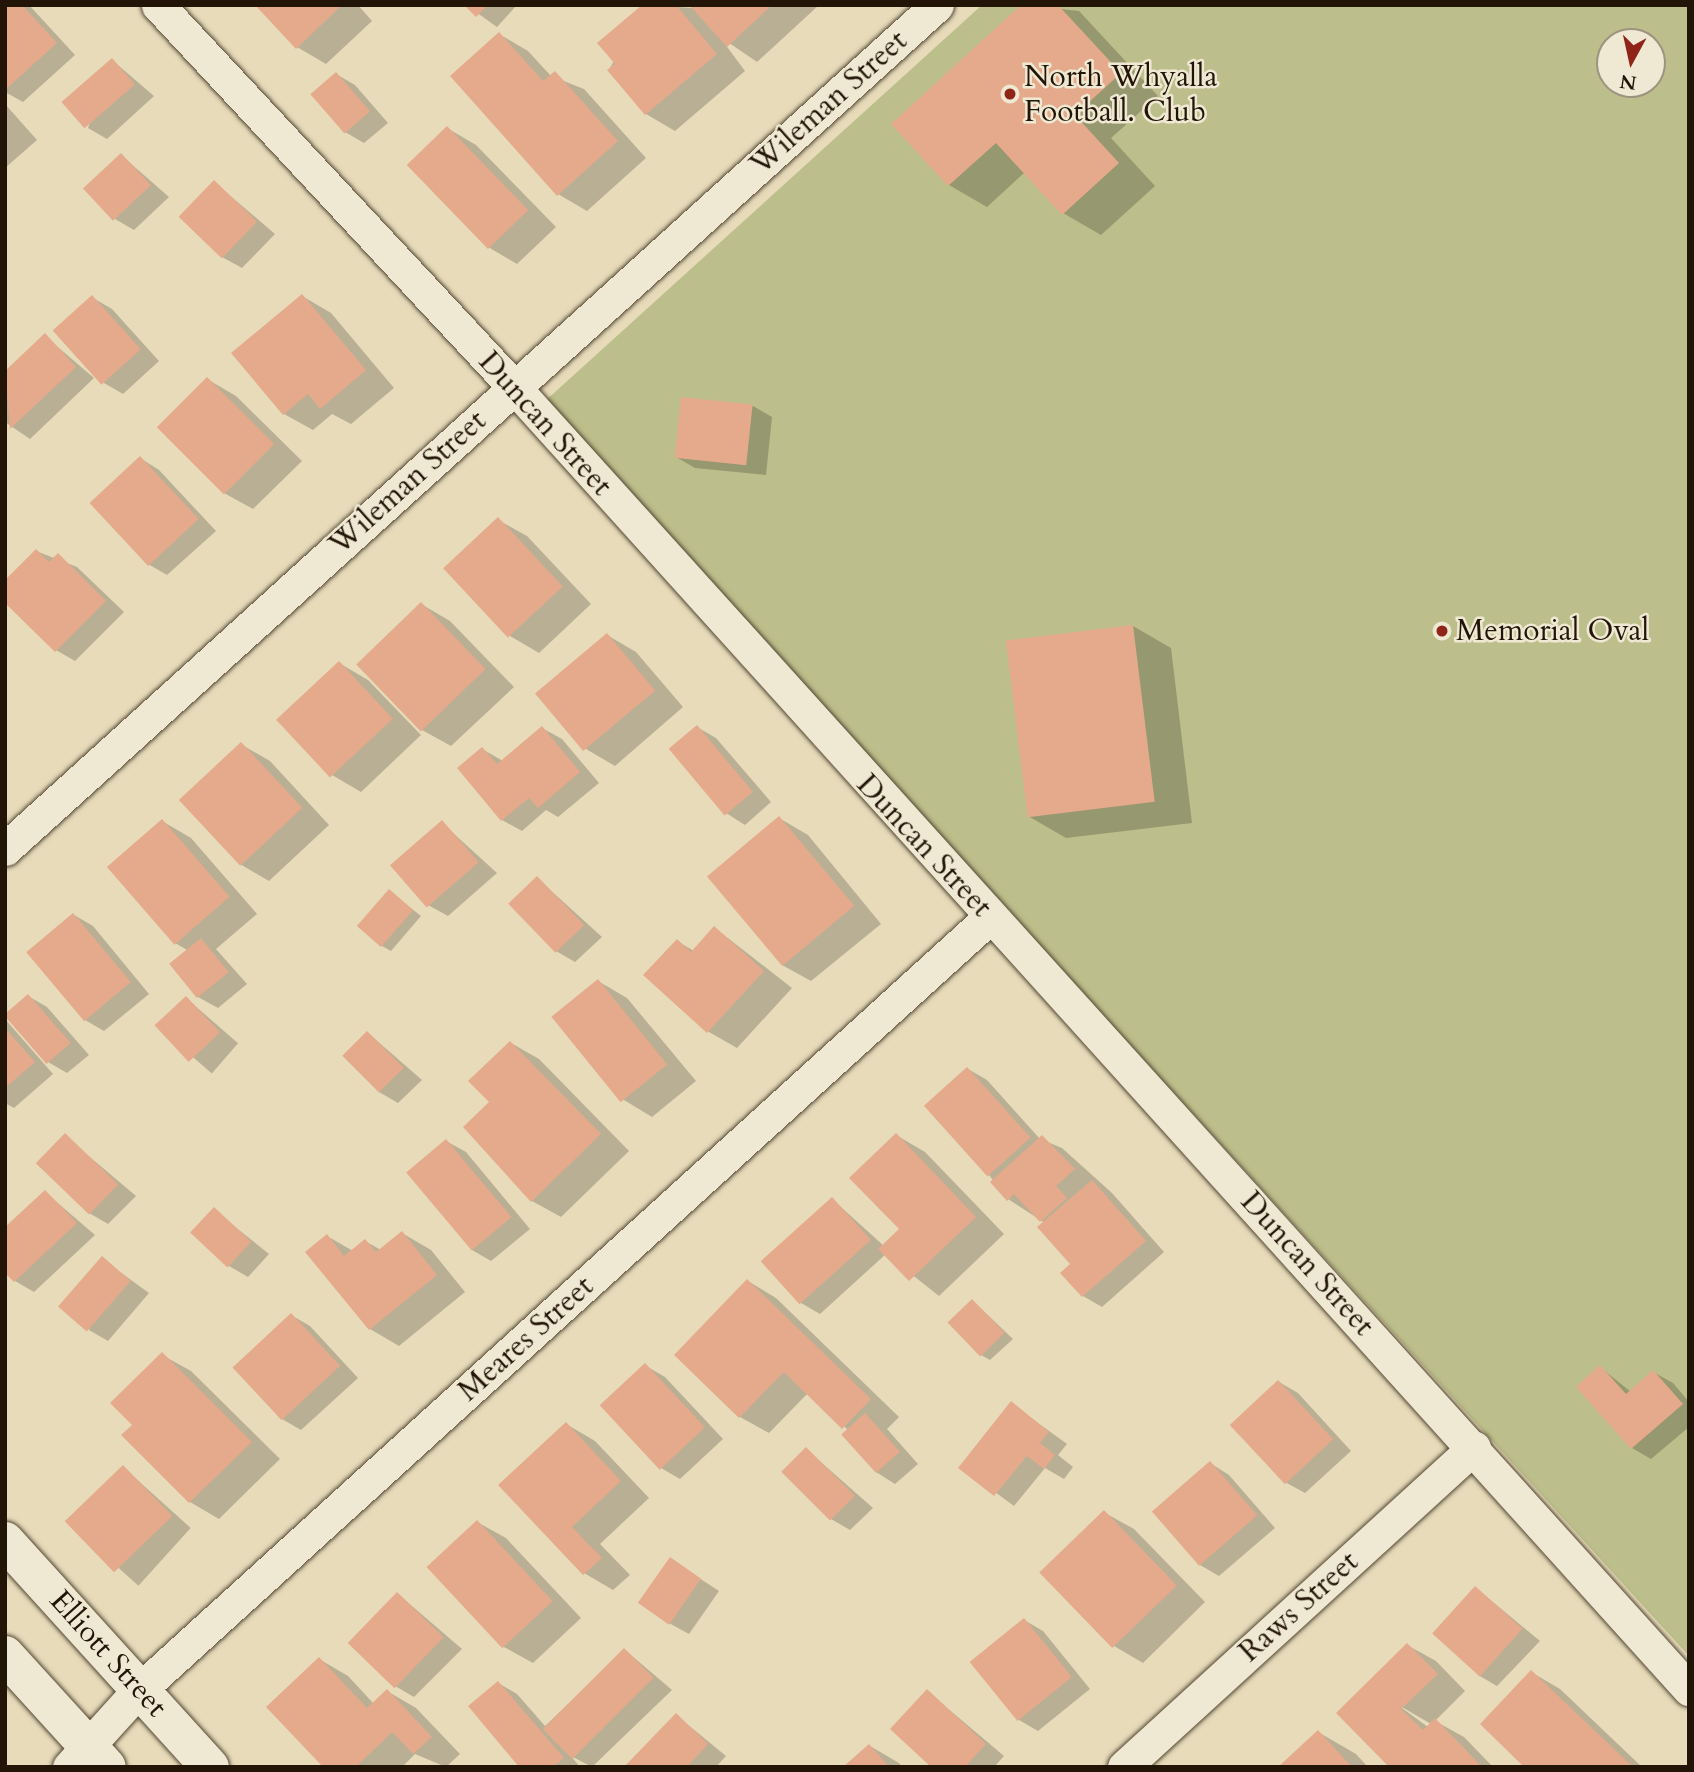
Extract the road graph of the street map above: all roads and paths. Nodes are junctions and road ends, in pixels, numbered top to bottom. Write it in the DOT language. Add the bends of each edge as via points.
graph roads {
  1 [pos="158,5"];
  2 [pos="937,5"];
  3 [pos="514,387"];
  4 [pos="5,849"];
  5 [pos="989,917"];
  6 [pos="1474,1447"];
  7 [pos="5,1541"];
  8 [pos="5,1655"];
  9 [pos="1689,1689"];
  10 [pos="140,1690"];
  11 [pos="89,1760"];
  12 [pos="210,1767"];
  13 [pos="1124,1767"];
  1 -- 3 [label="street, Duncan Street"];
  2 -- 3 [label="street, Wileman Street"];
  3 -- 4 [label="street, Wileman Street"];
  3 -- 5 [label="street, Duncan Street"];
  5 -- 6 [label="street, Duncan Street"];
  5 -- 10 [label="street, Meares Street"];
  6 -- 9 [label="street, Duncan Street"];
  6 -- 13 [label="street, Raws Street"];
  7 -- 10 [label="main road, Elliott Street"];
  8 -- 11 [label="main road"];
  10 -- 11 [label="street, Meares Street"];
  10 -- 12 [label="main road, Elliott Street"];
}
